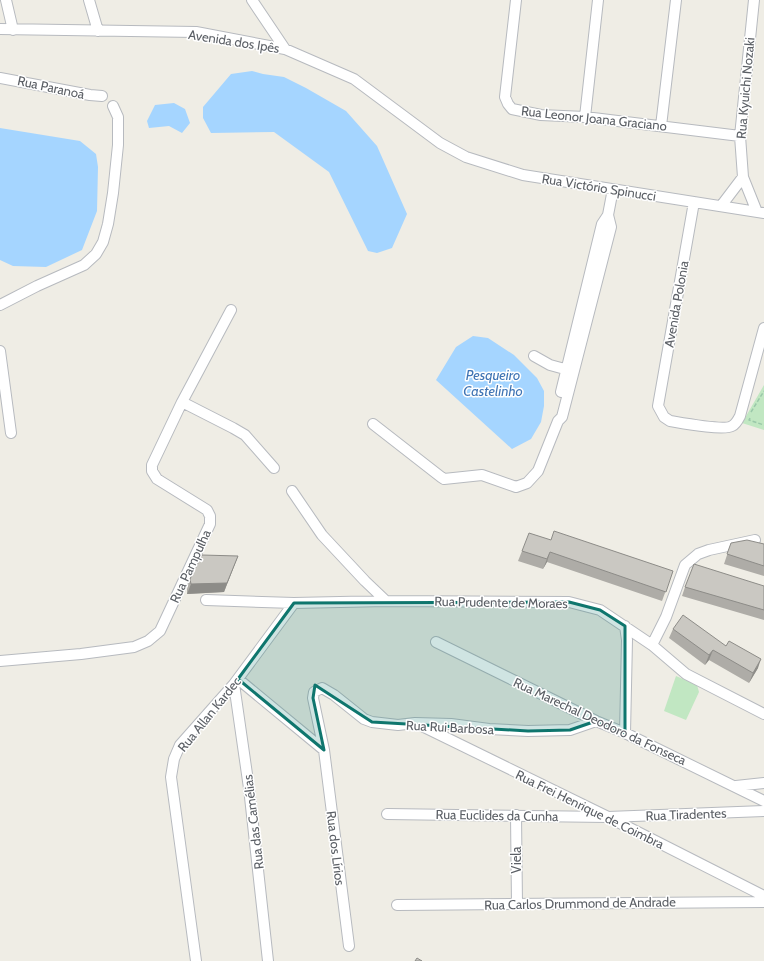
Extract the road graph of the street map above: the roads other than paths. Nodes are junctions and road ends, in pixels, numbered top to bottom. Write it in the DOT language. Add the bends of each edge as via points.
graph roads {
  1 [pos="6,0"];
  2 [pos="89,0"];
  3 [pos="252,0"];
  4 [pos="516,0"];
  5 [pos="598,0"];
  6 [pos="676,0"];
  7 [pos="754,0"];
  8 [pos="0,29"];
  9 [pos="13,30"];
  10 [pos="98,31"];
  11 [pos="284,49"];
  12 [pos="0,78"];
  13 [pos="102,96"];
  14 [pos="113,106"];
  15 [pos="585,117"];
  16 [pos="661,126"];
  17 [pos="740,136"];
  18 [pos="440,143"];
  19 [pos="743,177"];
  20 [pos="613,189"];
  21 [pos="694,202"];
  22 [pos="721,206"];
  23 [pos="760,212"];
  24 [pos="0,305"];
  25 [pos="231,310"];
  26 [pos="764,328"];
  27 [pos="0,351"];
  28 [pos="534,356"];
  29 [pos="570,371"];
  30 [pos="182,402"];
  31 [pos="373,424"];
  32 [pos="11,433"];
  33 [pos="274,468"];
  34 [pos="292,491"];
  35 [pos="755,540"];
  36 [pos="206,600"];
  37 [pos="386,600"];
  38 [pos="294,603"];
  39 [pos="625,626"];
  40 [pos="436,642"];
  41 [pos="652,645"];
  42 [pos="0,661"];
  43 [pos="236,681"];
  44 [pos="764,714"];
  45 [pos="596,721"];
  46 [pos="415,723"];
  47 [pos="625,733"];
  48 [pos="324,750"];
  49 [pos="764,783"];
  50 [pos="736,786"];
  51 [pos="764,800"];
  52 [pos="764,811"];
  53 [pos="387,814"];
  54 [pos="516,816"];
  55 [pos="608,817"];
  56 [pos="764,896"];
  57 [pos="764,902"];
  58 [pos="517,904"];
  59 [pos="397,905"];
  60 [pos="349,946"];
  61 [pos="196,961"];
  62 [pos="268,961"];
  1 -- 9 [label="street"];
  2 -- 10 [label="street"];
  3 -- 11 [label="street"];
  4 -- 15 [label="street, Rua Leonor Joana Graciano" via="505,97 508,104 512,109 541,115"];
  5 -- 15 [label="street"];
  6 -- 16 [label="street"];
  7 -- 17 [label="street, Rua Kyuichi Nozaki"];
  8 -- 9 [label="street, Avenida dos Ipês"];
  9 -- 10 [label="street, Avenida dos Ipês"];
  10 -- 11 [label="street, Avenida dos Ipês" via="196,32"];
  11 -- 18 [label="street, Avenida dos Ipês" via="354,79"];
  12 -- 13 [label="street, Rua Paranoá"];
  14 -- 24 [label="street" via="118,117 118,145 113,193 103,242 96,254 84,265"];
  15 -- 16 [label="street, Rua Leonor Joana Graciano"];
  16 -- 17 [label="street, Rua Leonor Joana Graciano"];
  17 -- 19 [label="street, Rua Kyuichi Nozaki"];
  18 -- 20 [label="street, Rua Victório Spinucci" via="466,157 523,175"];
  19 -- 22 [label="street"];
  19 -- 23 [label="street, Rua Kyuichi Nozaki"];
  20 -- 21 [label="street, Rua Victório Spinucci"];
  20 -- 29 [label="street" via="608,216 611,227 596,271"];
  21 -- 22 [label="street, Rua Victório Spinucci"];
  21 -- 26 [label="street, Avenida Polonia" via="658,406 664,417 670,421 731,427 740,416"];
  22 -- 23 [label="street, Rua Victório Spinucci"];
  25 -- 30 [label="street, Rua Pampulha"];
  27 -- 32 [label="street"];
  28 -- 29 [label="street" via="550,365"];
  29 -- 31 [label="street" via="562,417 558,421 538,471 527,483 516,487 482,475 441,478"];
  30 -- 33 [label="street" via="245,435"];
  30 -- 42 [label="street, Rua Pampulha" via="152,465 152,471 157,479 207,510 210,524 160,631 134,648"];
  34 -- 37 [label="street" via="322,535"];
  35 -- 41 [label="street" via="709,550 698,554 685,565 666,617"];
  36 -- 38 [label="street, Rua Prudente de Moraes"];
  37 -- 38 [label="street, Rua Prudente de Moraes"];
  37 -- 39 [label="street, Rua Prudente de Moraes" via="569,602 600,610"];
  38 -- 43 [label="street, Rua Allan Kardec"];
  39 -- 41 [label="street, Rua Prudente de Moraes"];
  39 -- 47 [label="street"];
  40 -- 45 [label="street, Rua Marechal Deodoro da Fonseca"];
  41 -- 44 [label="street, Rua Prudente de Moraes" via="686,674"];
  43 -- 48 [label="street"];
  43 -- 61 [label="street, Rua Allan Kardec" via="180,745 171,777"];
  43 -- 62 [label="street, Rua das Camélias"];
  45 -- 46 [label="street, Rua Rui Barbosa" via="570,730 528,731"];
  45 -- 47 [label="street, Rua Marechal Deodoro da Fonseca"];
  46 -- 48 [label="street, Rua Rui Barbosa" via="398,725 372,722 364,719 334,695 322,688 318,689 314,692 313,698"];
  46 -- 55 [label="street, Rua Frei Henrique de Coimbra"];
  47 -- 50 [label="street, Rua Marechal Deodoro da Fonseca"];
  48 -- 60 [label="street, Rua dos Lírios"];
  49 -- 50 [label="street"];
  50 -- 51 [label="street, Rua Marechal Deodoro da Fonseca"];
  52 -- 55 [label="street, Rua Tiradentes"];
  53 -- 54 [label="street, Rua Euclides da Cunha"];
  54 -- 55 [label="street, Rua Euclides da Cunha"];
  54 -- 58 [label="street, Viela"];
  55 -- 56 [label="street, Rua Frei Henrique de Coimbra"];
  57 -- 58 [label="street, Rua Carlos Drummond de Andrade"];
  58 -- 59 [label="street, Rua Carlos Drummond de Andrade"];
}
